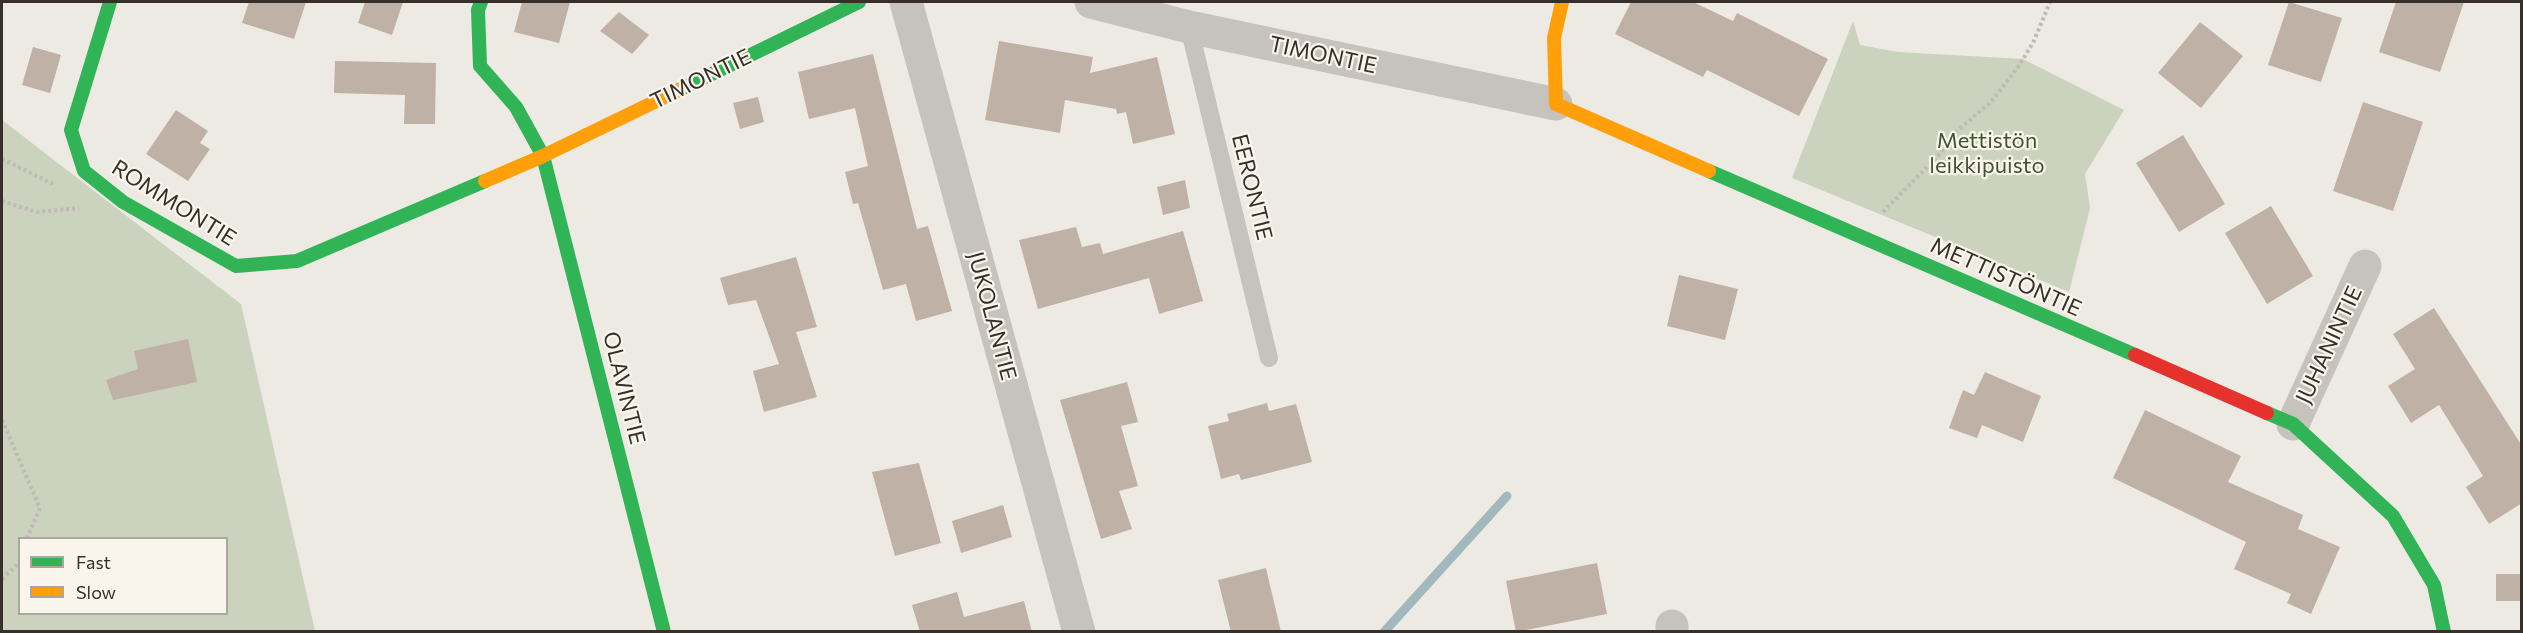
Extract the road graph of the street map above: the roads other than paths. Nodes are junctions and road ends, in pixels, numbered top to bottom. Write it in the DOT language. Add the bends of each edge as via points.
graph roads {
  1 [pos="110,2"];
  2 [pos="481,2"];
  3 [pos="859,2"];
  4 [pos="906,2"];
  5 [pos="1091,2"];
  6 [pos="1562,2"];
  7 [pos="1189,27"];
  8 [pos="1556,104"];
  9 [pos="543,156"];
  10 [pos="2365,266"];
  11 [pos="1269,358"];
  12 [pos="2293,424"];
  13 [pos="664,632"];
  14 [pos="1078,632"];
  15 [pos="2444,632"];
  1 -- 9 [label="street, ROMMONTIE" via="71,130 84,171 123,202 236,266 297,261"];
  2 -- 9 [label="street, OLAVINTIE" via="480,66 516,106"];
  3 -- 9 [label="street, TIMONTIE"];
  4 -- 14 [label="street, JUKOLANTIE"];
  5 -- 7 [label="street, TIMONTIE"];
  6 -- 8 [label="street" via="1554,38"];
  7 -- 8 [label="street, TIMONTIE"];
  7 -- 11 [label="lane, EERONTIE"];
  8 -- 12 [label="street, METTISTÖNTIE"];
  9 -- 13 [label="street, OLAVINTIE"];
  10 -- 12 [label="street, JUHANINTIE"];
  12 -- 15 [label="street, METTISTÖNTIE" via="2393,516 2434,585"];
}
